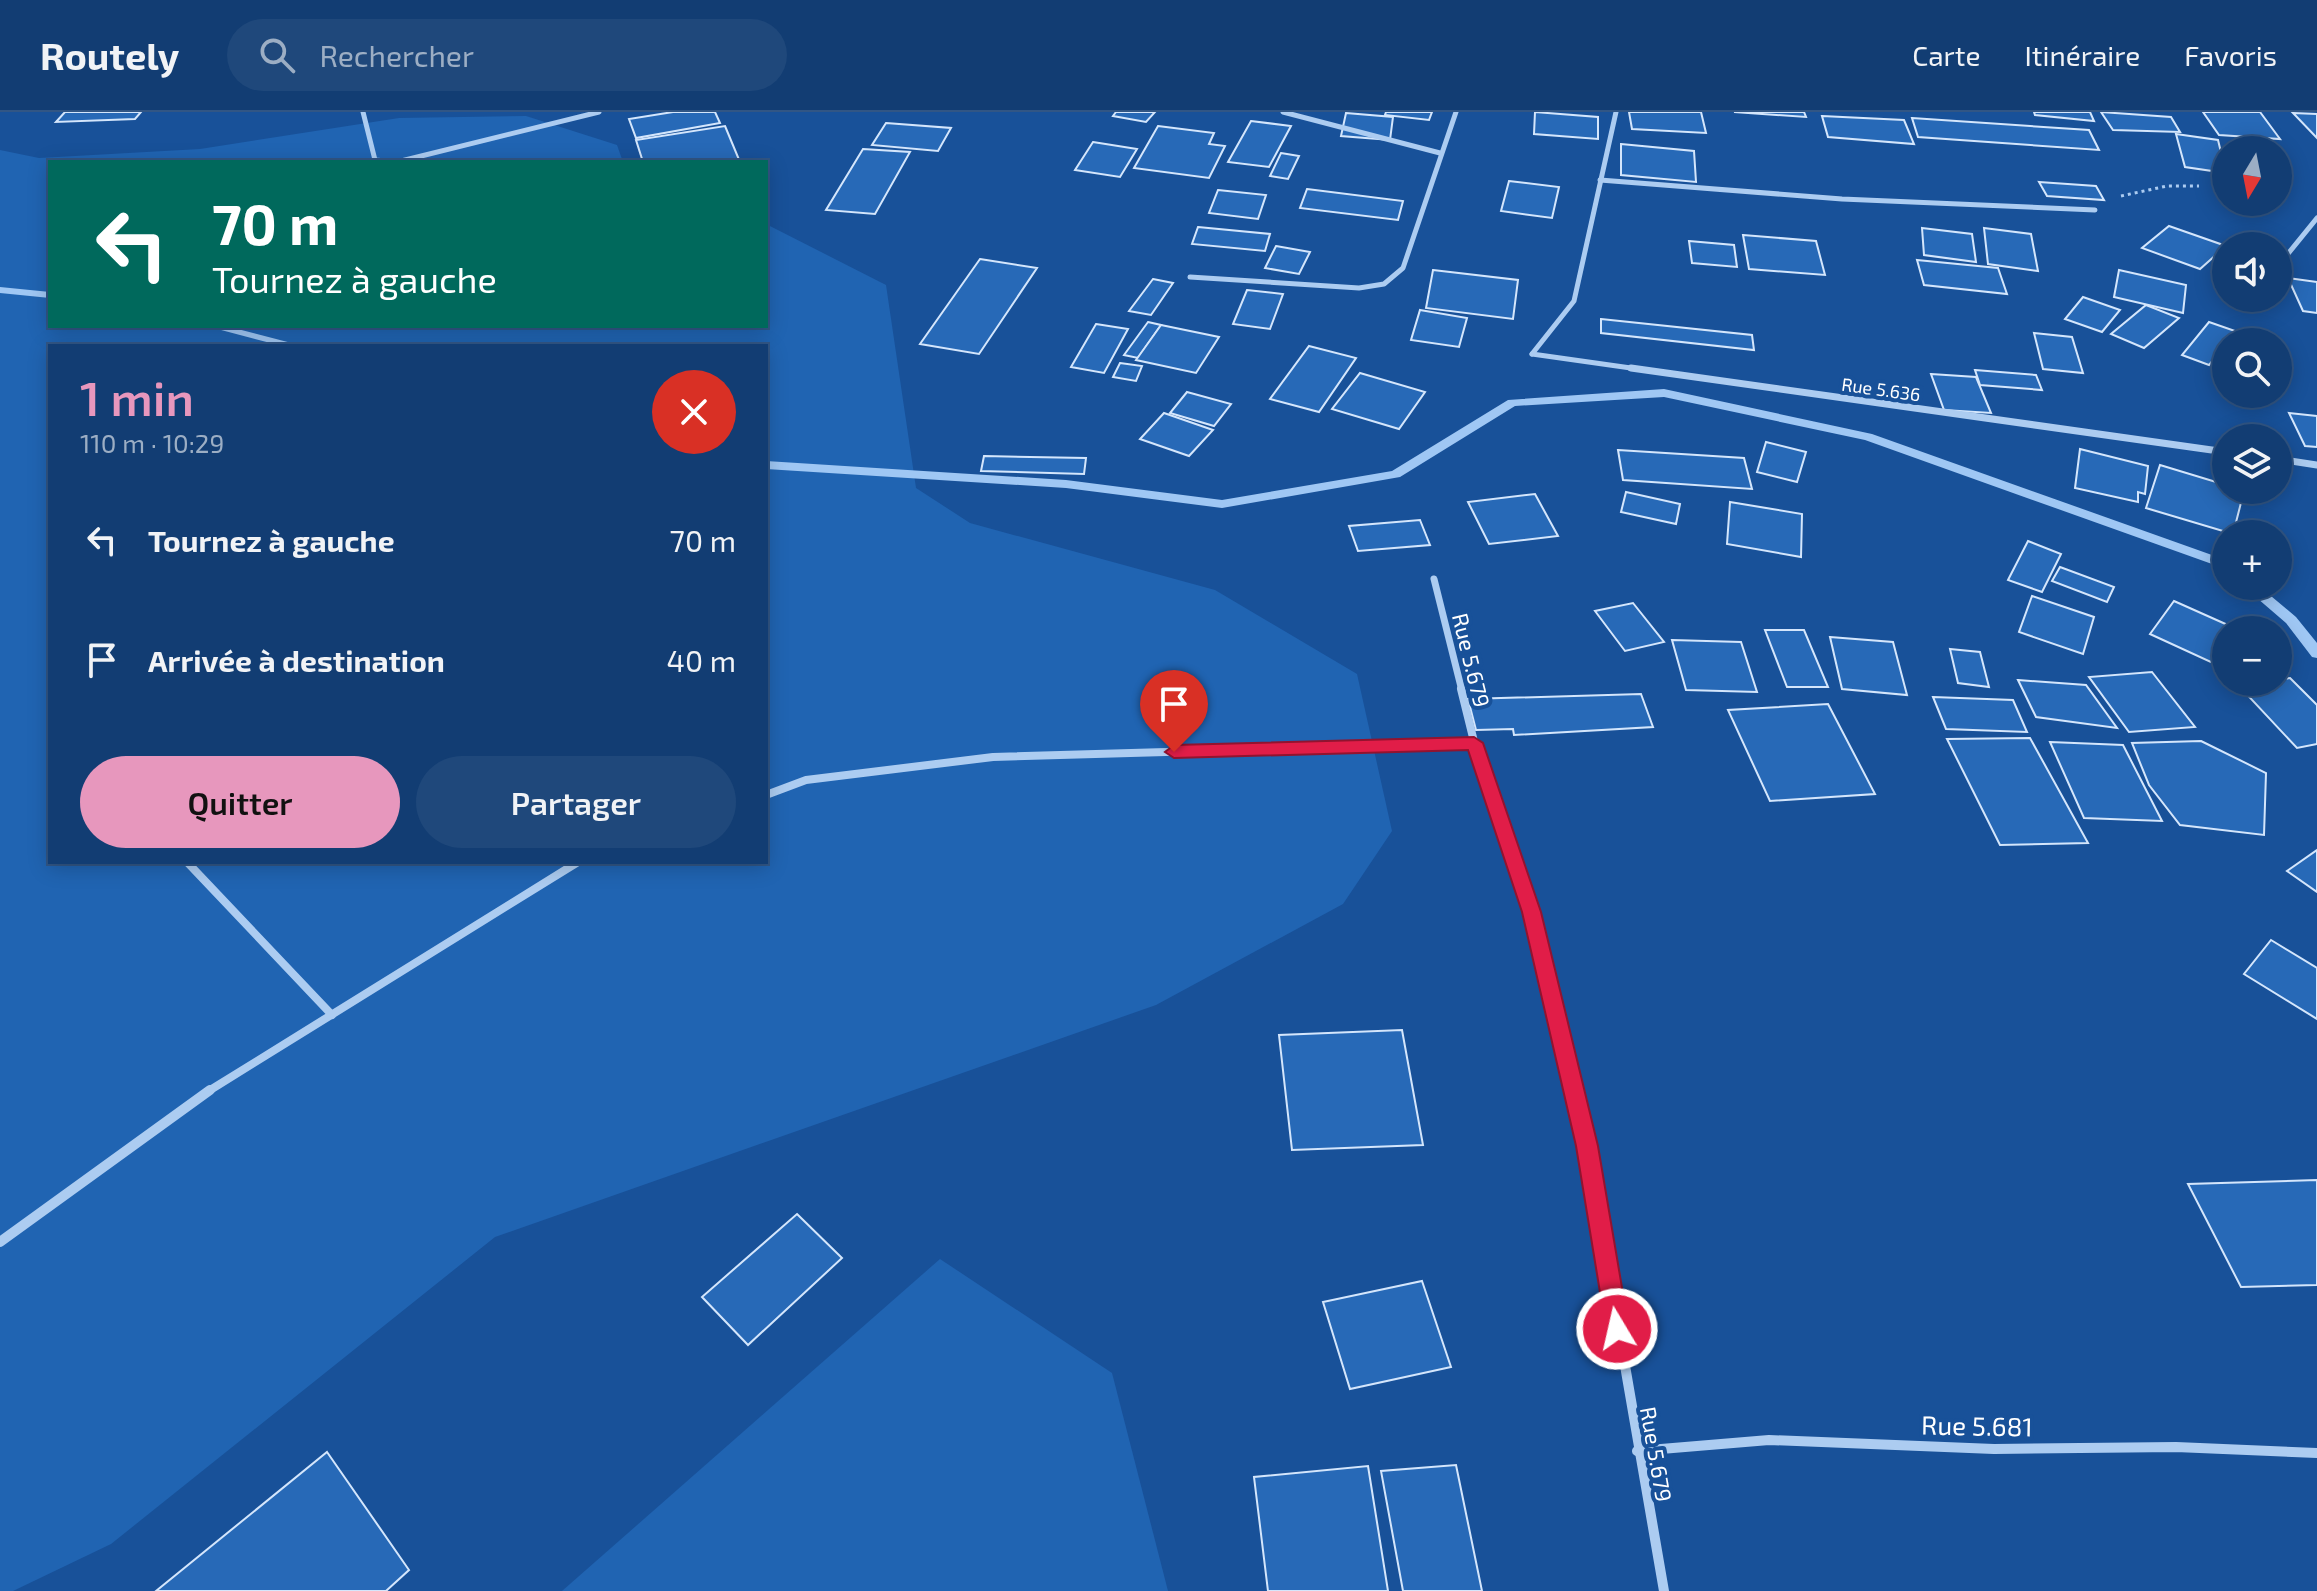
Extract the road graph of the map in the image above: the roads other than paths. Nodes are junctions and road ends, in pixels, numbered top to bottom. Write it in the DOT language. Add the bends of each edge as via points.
graph roads {
  1 [pos="363,112"];
  2 [pos="599,112"];
  3 [pos="1283,112"];
  4 [pos="1456,112"];
  5 [pos="1616,112"];
  6 [pos="1440,153"];
  7 [pos="375,160"];
  8 [pos="405,160"];
  9 [pos="1600,180"];
  10 [pos="2095,210"];
  11 [pos="2317,218"];
  12 [pos="2292,249"];
  13 [pos="1190,277"];
  14 [pos="2212,450"];
  15 [pos="2292,461"];
  16 [pos="2317,465"];
  17 [pos="1434,579"];
  18 [pos="1474,743"];
  19 [pos="768,794"];
  20 [pos="189,864"];
  21 [pos="575,864"];
  22 [pos="332,1015"];
  23 [pos="0,1242"];
  24 [pos="1637,1451"];
  25 [pos="2317,1453"];
  26 [pos="1664,1591"];
  1 -- 7 [label="street"];
  2 -- 8 [label="street"];
  3 -- 6 [label="street"];
  4 -- 6 [label="street"];
  5 -- 9 [label="street"];
  6 -- 13 [label="street" via="1403,268 1384,284 1321,288"];
  9 -- 10 [label="street" via="1842,199"];
  9 -- 14 [label="street, Rue 5.636" via="1574,301 1532,354"];
  11 -- 12 [label="street"];
  15 -- 16 [label="street"];
  17 -- 18 [label="street, Rue 5.679"];
  18 -- 19 [label="street" via="993,757 806,780"];
  18 -- 24 [label="street, Rue 5.679" via="1532,912 1584,1131"];
  20 -- 22 [label="street"];
  21 -- 22 [label="street"];
  22 -- 23 [label="street" via="201,1095"];
  24 -- 25 [label="street, Rue 5.681" via="1769,1440"];
  24 -- 26 [label="street, Rue 5.679"];
}
